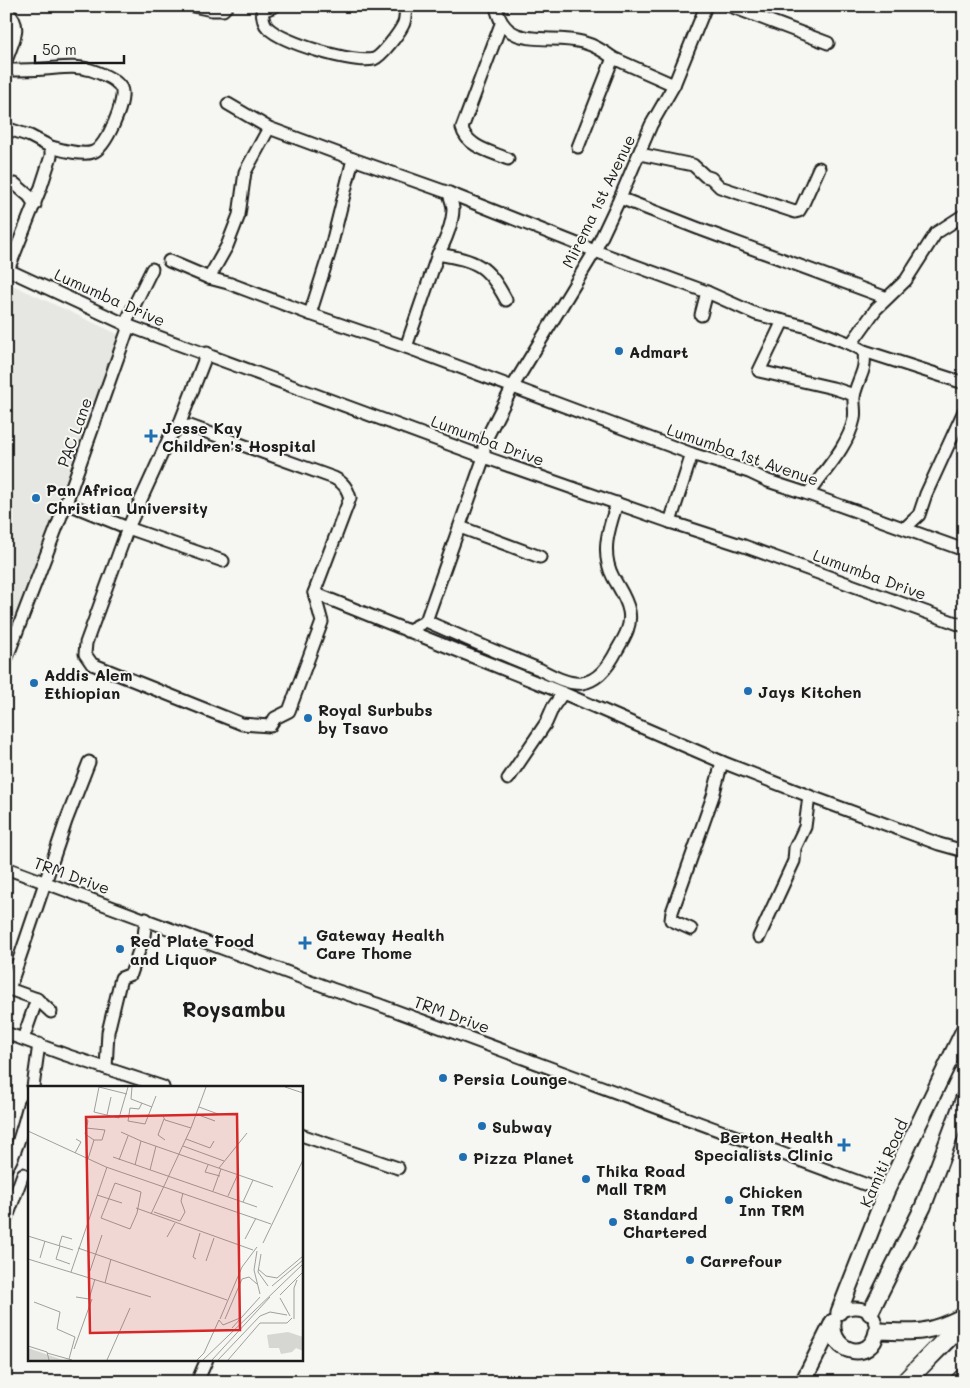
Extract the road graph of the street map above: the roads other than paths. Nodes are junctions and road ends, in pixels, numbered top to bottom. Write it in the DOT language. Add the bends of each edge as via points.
graph roads {
  1 [pos="193,6"];
  2 [pos="227,6"];
  3 [pos="275,6"];
  4 [pos="406,6"];
  5 [pos="496,6"];
  6 [pos="706,6"];
  7 [pos="730,6"];
  8 [pos="6,10"];
  9 [pos="501,24"];
  10 [pos="828,43"];
  11 [pos="613,58"];
  12 [pos="6,61"];
  13 [pos="6,70"];
  14 [pos="674,85"];
  15 [pos="228,104"];
  16 [pos="6,128"];
  17 [pos="270,128"];
  18 [pos="51,147"];
  19 [pos="578,147"];
  20 [pos="640,154"];
  21 [pos="353,159"];
  22 [pos="508,159"];
  23 [pos="819,168"];
  24 [pos="15,184"];
  25 [pos="449,193"];
  26 [pos="620,198"];
  27 [pos="35,205"];
  28 [pos="964,215"];
  29 [pos="595,251"];
  30 [pos="438,254"];
  31 [pos="169,261"];
  32 [pos="7,269"];
  33 [pos="152,270"];
  34 [pos="209,278"];
  35 [pos="707,292"];
  36 [pos="887,298"];
  37 [pos="506,300"];
  38 [pos="310,314"];
  39 [pos="701,315"];
  40 [pos="784,321"];
  41 [pos="127,325"];
  42 [pos="851,344"];
  43 [pos="406,347"];
  44 [pos="864,351"];
  45 [pos="207,353"];
  46 [pos="964,383"];
  47 [pos="513,386"];
  48 [pos="854,395"];
  49 [pos="964,412"];
  50 [pos="178,428"];
  51 [pos="692,454"];
  52 [pos="484,457"];
  53 [pos="808,494"];
  54 [pos="617,503"];
  55 [pos="66,504"];
  56 [pos="670,522"];
  57 [pos="460,527"];
  58 [pos="128,528"];
  59 [pos="905,528"];
  60 [pos="964,550"];
  61 [pos="540,557"];
  62 [pos="223,561"];
  63 [pos="314,593"];
  64 [pos="426,621"];
  65 [pos="964,626"];
  66 [pos="407,631"];
  67 [pos="6,660"];
  68 [pos="563,693"];
  69 [pos="88,762"];
  70 [pos="722,762"];
  71 [pos="508,779"];
  72 [pos="810,796"];
  73 [pos="964,851"];
  74 [pos="6,868"];
  75 [pos="45,882"];
  76 [pos="146,919"];
  77 [pos="691,929"];
  78 [pos="759,938"];
  79 [pos="8,989"];
  80 [pos="37,999"];
  81 [pos="52,1012"];
  82 [pos="964,1030"];
  83 [pos="6,1033"];
  84 [pos="24,1039"];
  85 [pos="39,1044"];
  86 [pos="106,1068"];
  87 [pos="33,1086"];
  88 [pos="160,1086"];
  89 [pos="964,1098"];
  90 [pos="28,1110"];
  91 [pos="302,1134"];
  92 [pos="6,1168"];
  93 [pos="398,1168"];
  94 [pos="23,1174"];
  95 [pos="886,1192"];
  96 [pos="6,1220"];
  97 [pos="870,1313"];
  98 [pos="964,1316"];
  99 [pos="836,1317"];
  100 [pos="964,1321"];
  101 [pos="878,1331"];
  102 [pos="964,1350"];
  103 [pos="207,1360"];
  104 [pos="196,1382"];
  105 [pos="803,1382"];
  106 [pos="905,1382"];
  107 [pos="932,1382"];
  1 -- 2 [label="street" via="223,10"];
  3 -- 4 [label="street" via="262,11 263,22 269,29 302,46 364,60 381,55 405,24"];
  5 -- 9 [label="street"];
  6 -- 14 [label="street, Mirema 1st Avenue"];
  7 -- 10 [label="street"];
  8 -- 12 [label="street" via="17,24"];
  9 -- 11 [label="street" via="530,40 553,38 582,42"];
  9 -- 22 [label="street" via="462,128 471,143"];
  11 -- 14 [label="street"];
  11 -- 19 [label="street"];
  13 -- 18 [label="street" via="89,69 121,87 122,96 113,126 99,148 83,152"];
  14 -- 20 [label="street, Mirema 1st Avenue"];
  15 -- 17 [label="street"];
  16 -- 18 [label="street"];
  17 -- 21 [label="street"];
  17 -- 34 [label="street" via="245,172 239,215"];
  18 -- 27 [label="street"];
  20 -- 23 [label="street" via="693,165 720,187 795,212 802,206"];
  20 -- 26 [label="street, Mirema 1st Avenue"];
  21 -- 25 [label="street"];
  21 -- 38 [label="street"];
  24 -- 27 [label="street"];
  25 -- 29 [label="street"];
  25 -- 30 [label="street" via="454,208 444,246"];
  26 -- 29 [label="street, Mirema 1st Avenue"];
  26 -- 36 [label="street"];
  27 -- 32 [label="street"];
  28 -- 36 [label="street" via="936,234 906,280"];
  29 -- 35 [label="street"];
  29 -- 47 [label="street, Mirema 1st Avenue"];
  30 -- 37 [label="street" via="482,266 496,281"];
  30 -- 43 [label="street"];
  31 -- 34 [label="street, Lumumba 1st Avenue"];
  32 -- 41 [label="street, Lumumba Drive"];
  33 -- 41 [label="street, PAC Lane"];
  34 -- 38 [label="street, Lumumba 1st Avenue"];
  35 -- 39 [label="street"];
  35 -- 40 [label="street" via="756,314"];
  36 -- 42 [label="street"];
  38 -- 43 [label="street, Lumumba 1st Avenue"];
  40 -- 42 [label="street"];
  40 -- 48 [label="street" via="759,371"];
  41 -- 45 [label="street, Lumumba Drive"];
  41 -- 55 [label="street, PAC Lane"];
  42 -- 44 [label="street"];
  43 -- 47 [label="street, Lumumba 1st Avenue"];
  44 -- 46 [label="street"];
  44 -- 48 [label="street" via="866,362"];
  45 -- 50 [label="street"];
  45 -- 52 [label="street, Lumumba Drive"];
  47 -- 51 [label="street, Lumumba 1st Avenue"];
  47 -- 52 [label="street, Mirema 1st Avenue" via="484,443"];
  48 -- 53 [label="street" via="854,418 845,443"];
  49 -- 59 [label="street" via="919,515"];
  50 -- 58 [label="street" via="170,436"];
  50 -- 63 [label="street" via="190,426 334,478 348,488 350,498"];
  51 -- 53 [label="street, Lumumba 1st Avenue"];
  51 -- 56 [label="street"];
  52 -- 54 [label="street, Lumumba Drive"];
  52 -- 57 [label="street, Mirema 1st Avenue"];
  53 -- 59 [label="street, Lumumba 1st Avenue"];
  54 -- 56 [label="street, Lumumba Drive"];
  54 -- 64 [label="street" via="605,551 612,575 630,612 630,625 614,656 593,680 581,683 568,681"];
  55 -- 58 [label="street"];
  55 -- 67 [label="street, PAC Lane"];
  56 -- 65 [label="street, Lumumba Drive"];
  57 -- 61 [label="street"];
  57 -- 64 [label="street, Mirema 1st Avenue"];
  58 -- 62 [label="street"];
  58 -- 63 [label="street" via="86,643 85,654 92,664 242,724 273,729 275,718 289,711 322,622"];
  59 -- 60 [label="street, Lumumba 1st Avenue"];
  63 -- 66 [label="street"];
  64 -- 66 [label="street"];
  66 -- 68 [label="street"];
  68 -- 70 [label="street"];
  68 -- 71 [label="street"];
  69 -- 75 [label="street"];
  70 -- 72 [label="street"];
  70 -- 77 [label="street" via="672,912 671,920"];
  72 -- 73 [label="street"];
  72 -- 78 [label="street" via="805,827 795,848 794,861"];
  74 -- 75 [label="street, TRM Drive"];
  75 -- 76 [label="street, TRM Drive"];
  75 -- 79 [label="street"];
  76 -- 86 [label="street" via="144,936 131,974 121,978 108,1032"];
  76 -- 95 [label="street, TRM Drive"];
  79 -- 80 [label="street"];
  80 -- 81 [label="street"];
  80 -- 84 [label="street"];
  82 -- 95 [label="main road, Kamiti Road"];
  83 -- 84 [label="street"];
  84 -- 85 [label="street"];
  85 -- 86 [label="street"];
  85 -- 87 [label="street"];
  86 -- 88 [label="street"];
  89 -- 97 [label="main road" via="923,1207"];
  90 -- 92 [label="street" via="11,1162"];
  91 -- 93 [label="street"];
  94 -- 96 [label="street"];
  95 -- 99 [label="main road, Kamiti Road"];
  97 -- 99 [label="street" via="854,1307"];
  97 -- 101 [label="street"];
  98 -- 101 [label="main road" via="944,1326 920,1332"];
  99 -- 101 [label="main road" via="832,1328 844,1348 854,1351 868,1347"];
  99 -- 105 [label="main road, Kamiti Road"];
  100 -- 106 [label="highway"];
  102 -- 107 [label="highway"];
  103 -- 104 [label="street"];
}
